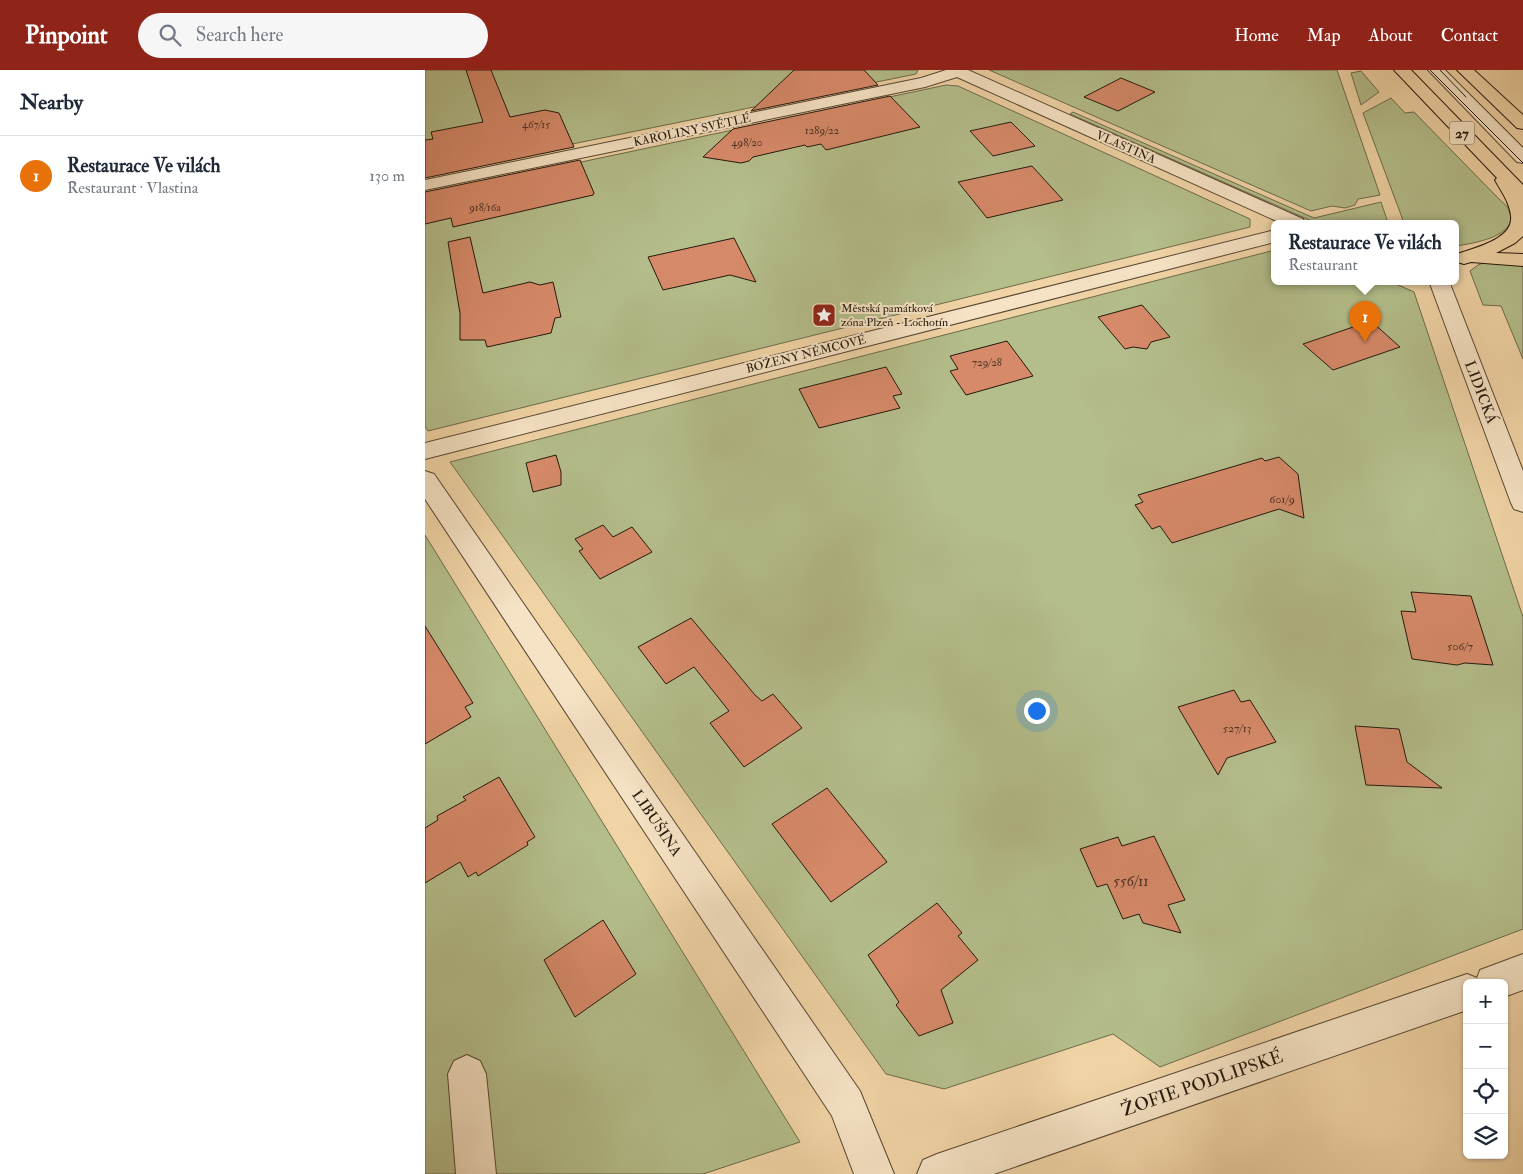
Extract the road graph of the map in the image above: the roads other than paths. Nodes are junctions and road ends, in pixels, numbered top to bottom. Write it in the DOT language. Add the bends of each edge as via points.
graph roads {
  1 [pos="1403,70"];
  2 [pos="1436,70"];
  3 [pos="1465,70"];
  4 [pos="956,71"];
  5 [pos="1523,124"];
  6 [pos="1523,158"];
  7 [pos="1501,174"];
  8 [pos="425,185"];
  9 [pos="1523,195"];
  10 [pos="1290,220"];
  11 [pos="1271,237"];
  12 [pos="1459,259"];
  13 [pos="1523,260"];
  14 [pos="1441,285"];
  15 [pos="425,451"];
  16 [pos="425,480"];
  17 [pos="1523,504"];
  18 [pos="1523,972"];
  19 [pos="1504,979"];
  20 [pos="1463,993"];
  21 [pos="467,1074"];
  22 [pos="476,1174"];
  23 [pos="874,1174"];
  24 [pos="937,1174"];
  1 -- 7 [label="main road, 27"];
  2 -- 6 [label="street"];
  3 -- 5 [label="main road"];
  4 -- 8 [label="street, KAROLINY SVĚTLÉ" via="925,82"];
  4 -- 10 [label="street, VLASTINA"];
  7 -- 9 [label="main road, 27"];
  7 -- 12 [label="main road" via="1519,209 1519,230 1511,238"];
  11 -- 15 [label="street, BOŽENY NĚMCOVÉ"];
  12 -- 13 [label="main road"];
  14 -- 17 [label="street, LIDICKÁ"];
  16 -- 23 [label="street, LIBUŠINA" via="847,1104"];
  18 -- 19 [label="street"];
  20 -- 24 [label="street, ŽOFIE PODLIPSKÉ"];
  21 -- 22 [label="street"];
}
